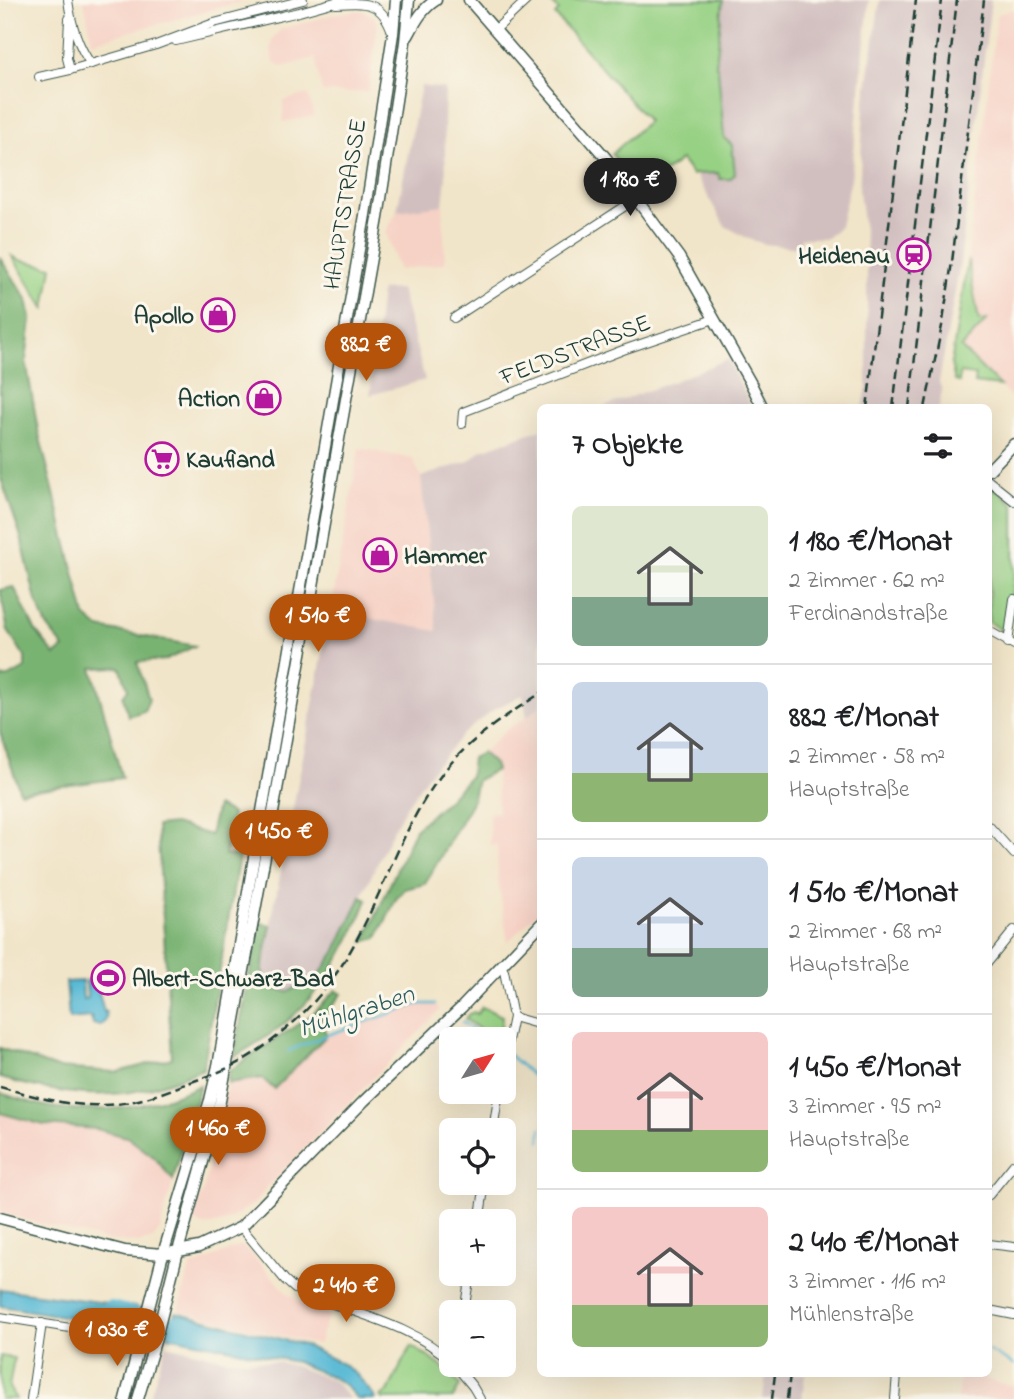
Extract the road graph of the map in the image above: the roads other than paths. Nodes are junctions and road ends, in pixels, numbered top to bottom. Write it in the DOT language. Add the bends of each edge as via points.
graph roads {
  1 [pos="68,0"];
  2 [pos="303,0"];
  3 [pos="342,0"];
  4 [pos="396,0"];
  5 [pos="409,0"];
  6 [pos="436,0"];
  7 [pos="461,0"];
  8 [pos="527,0"];
  9 [pos="472,3"];
  10 [pos="323,5"];
  11 [pos="70,13"];
  12 [pos="495,30"];
  13 [pos="393,34"];
  14 [pos="405,41"];
  15 [pos="156,45"];
  16 [pos="91,64"];
  17 [pos="70,70"];
  18 [pos="39,77"];
  19 [pos="636,199"];
  20 [pos="454,318"];
  21 [pos="714,319"];
  22 [pos="761,404"];
  23 [pos="462,425"];
  24 [pos="1014,444"];
  25 [pos="992,467"];
  26 [pos="992,483"];
  27 [pos="1014,501"];
  28 [pos="1014,599"];
  29 [pos="992,633"];
  30 [pos="1011,644"];
  31 [pos="992,829"];
  32 [pos="1014,854"];
  33 [pos="537,929"];
  34 [pos="1014,930"];
  35 [pos="992,957"];
  36 [pos="500,967"];
  37 [pos="513,1017"];
  38 [pos="537,1024"];
  39 [pos="511,1027"];
  40 [pos="1014,1164"];
  41 [pos="992,1191"];
  42 [pos="0,1218"];
  43 [pos="241,1227"];
  44 [pos="992,1244"];
  45 [pos="1014,1247"];
  46 [pos="178,1251"];
  47 [pos="163,1254"];
  48 [pos="992,1311"];
  49 [pos="1014,1315"];
  50 [pos="0,1317"];
  51 [pos="42,1323"];
  52 [pos="140,1340"];
  53 [pos="439,1351"];
  54 [pos="465,1377"];
  55 [pos="897,1377"];
  56 [pos="31,1399"];
  57 [pos="125,1399"];
  58 [pos="138,1399"];
  59 [pos="480,1399"];
  60 [pos="895,1399"];
  1 -- 11 [label="street"];
  2 -- 15 [label="street" via="214,23"];
  3 -- 10 [label="street"];
  4 -- 13 [label="main road, HAUPTSTRASSE"];
  5 -- 14 [label="main road, HAUPTSTRASSE"];
  6 -- 14 [label="main road" via="421,13"];
  7 -- 9 [label="main road"];
  8 -- 12 [label="street"];
  9 -- 12 [label="main road"];
  10 -- 13 [label="street" via="374,5"];
  10 -- 15 [label="street"];
  11 -- 16 [label="street"];
  11 -- 17 [label="street"];
  12 -- 19 [label="main road"];
  13 -- 47 [label="main road, HAUPTSTRASSE" via="218,1066"];
  14 -- 46 [label="main road, HAUPTSTRASSE" via="379,218 222,1088"];
  15 -- 16 [label="street"];
  16 -- 17 [label="street"];
  17 -- 18 [label="street"];
  19 -- 20 [label="street"];
  19 -- 21 [label="main road" via="679,257"];
  21 -- 22 [label="main road"];
  21 -- 23 [label="street, FELDSTRASSE" via="463,412"];
  24 -- 25 [label="main road"];
  26 -- 27 [label="street"];
  28 -- 30 [label="street"];
  29 -- 30 [label="street"];
  31 -- 32 [label="street"];
  33 -- 36 [label="main road"];
  34 -- 35 [label="street"];
  36 -- 37 [label="street"];
  36 -- 43 [label="main road"];
  37 -- 38 [label="street"];
  37 -- 39 [label="street"];
  40 -- 41 [label="street"];
  42 -- 47 [label="main road" via="125,1251"];
  43 -- 46 [label="main road" via="199,1247"];
  43 -- 53 [label="street" via="295,1289 384,1322"];
  44 -- 45 [label="street"];
  46 -- 47 [label="main road"];
  46 -- 58 [label="main road, HAUPTSTRASSE"];
  47 -- 52 [label="main road, HAUPTSTRASSE"];
  48 -- 49 [label="street"];
  50 -- 51 [label="street"];
  51 -- 52 [label="street"];
  51 -- 56 [label="street"];
  52 -- 57 [label="main road, HAUPTSTRASSE"];
  54 -- 59 [label="street"];
  55 -- 60 [label="street"];
}
